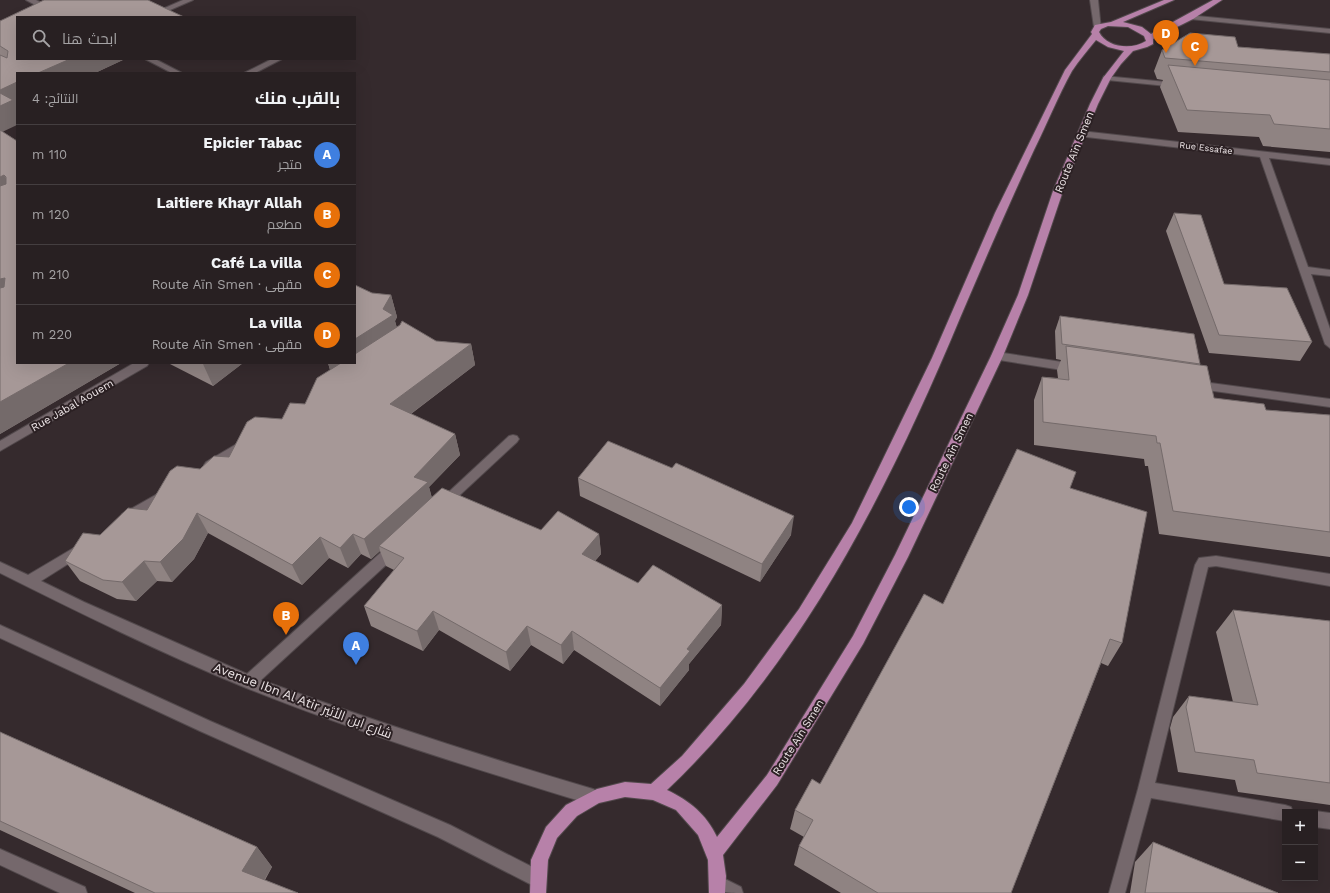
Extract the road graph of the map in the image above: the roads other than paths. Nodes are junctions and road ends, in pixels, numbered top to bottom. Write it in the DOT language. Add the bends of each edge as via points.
graph roads {
  1 [pos="30,0"];
  2 [pos="189,0"];
  3 [pos="1094,0"];
  4 [pos="1170,0"];
  5 [pos="1218,0"];
  6 [pos="62,16"];
  7 [pos="150,16"];
  8 [pos="1190,17"];
  9 [pos="1112,24"];
  10 [pos="1097,31"];
  11 [pos="1330,31"];
  12 [pos="1150,38"];
  13 [pos="1130,49"];
  14 [pos="151,60"];
  15 [pos="276,60"];
  16 [pos="176,72"];
  17 [pos="250,72"];
  18 [pos="1107,78"];
  19 [pos="1185,86"];
  20 [pos="1081,134"];
  21 [pos="1264,155"];
  22 [pos="1330,162"];
  23 [pos="1305,270"];
  24 [pos="1330,273"];
  25 [pos="1330,344"];
  26 [pos="998,356"];
  27 [pos="141,364"];
  28 [pos="1088,370"];
  29 [pos="1182,382"];
  30 [pos="1330,403"];
  31 [pos="255,436"];
  32 [pos="513,439"];
  33 [pos="0,447"];
  34 [pos="202,470"];
  35 [pos="175,488"];
  36 [pos="432,514"];
  37 [pos="115,526"];
  38 [pos="95,539"];
  39 [pos="403,541"];
  40 [pos="0,567"];
  41 [pos="1330,580"];
  42 [pos="29,581"];
  43 [pos="0,630"];
  44 [pos="249,682"];
  45 [pos="1146,789"];
  46 [pos="654,792"];
  47 [pos="593,797"];
  48 [pos="1282,813"];
  49 [pos="1318,819"];
  50 [pos="1330,821"];
  51 [pos="715,853"];
  52 [pos="0,857"];
  53 [pos="538,886"];
  54 [pos="718,888"];
  55 [pos="79,893"];
  56 [pos="734,893"];
  57 [pos="1117,893"];
  1 -- 6 [label="street"];
  2 -- 7 [label="street"];
  3 -- 10 [label="street"];
  4 -- 9 [label="main road"];
  5 -- 8 [label="main road"];
  8 -- 11 [label="street"];
  8 -- 12 [label="main road"];
  9 -- 10 [label="main road"];
  9 -- 12 [label="main road" via="1136,27"];
  10 -- 13 [label="main road" via="1102,41 1112,46"];
  10 -- 46 [label="main road" via="1069,70 1046,116 1000,213 938,358 857,526 804,613 749,689 687,761"];
  12 -- 13 [label="main road" via="1150,42 1144,46"];
  13 -- 18 [label="main road, Route Aïn Smen"];
  14 -- 16 [label="street"];
  15 -- 17 [label="street"];
  18 -- 19 [label="street"];
  18 -- 20 [label="main road, Route Aïn Smen"];
  20 -- 21 [label="street, Rue Essafae"];
  20 -- 26 [label="main road, Route Aïn Smen" via="1058,191 1023,295"];
  21 -- 22 [label="street, Rue Essafae"];
  21 -- 23 [label="street"];
  23 -- 24 [label="street"];
  23 -- 25 [label="street"];
  26 -- 28 [label="street"];
  26 -- 51 [label="main road, Route Aïn Smen" via="858,640 772,780"];
  27 -- 33 [label="street, Rue Jabal Aouem"];
  29 -- 30 [label="street"];
  31 -- 34 [label="street"];
  32 -- 36 [label="street"];
  35 -- 37 [label="street"];
  38 -- 42 [label="street"];
  39 -- 44 [label="street"];
  40 -- 42 [label="street, Avenue Ibn Al Atir شارع ابن الأثير"];
  41 -- 45 [label="street" via="1216,561 1204,562"];
  42 -- 44 [label="street, Avenue Ibn Al Atir شارع ابن الأثير"];
  43 -- 53 [label="street" via="205,726 444,831"];
  44 -- 47 [label="street, Avenue Ibn Al Atir شارع ابن الأثير" via="356,722"];
  45 -- 48 [label="street"];
  45 -- 57 [label="street"];
  46 -- 47 [label="main road" via="619,790"];
  46 -- 51 [label="main road" via="672,799 696,818 708,834"];
  47 -- 53 [label="main road" via="568,813 554,830 544,848"];
  49 -- 50 [label="street"];
  51 -- 54 [label="main road"];
  52 -- 55 [label="street"];
  54 -- 56 [label="street"];
}
